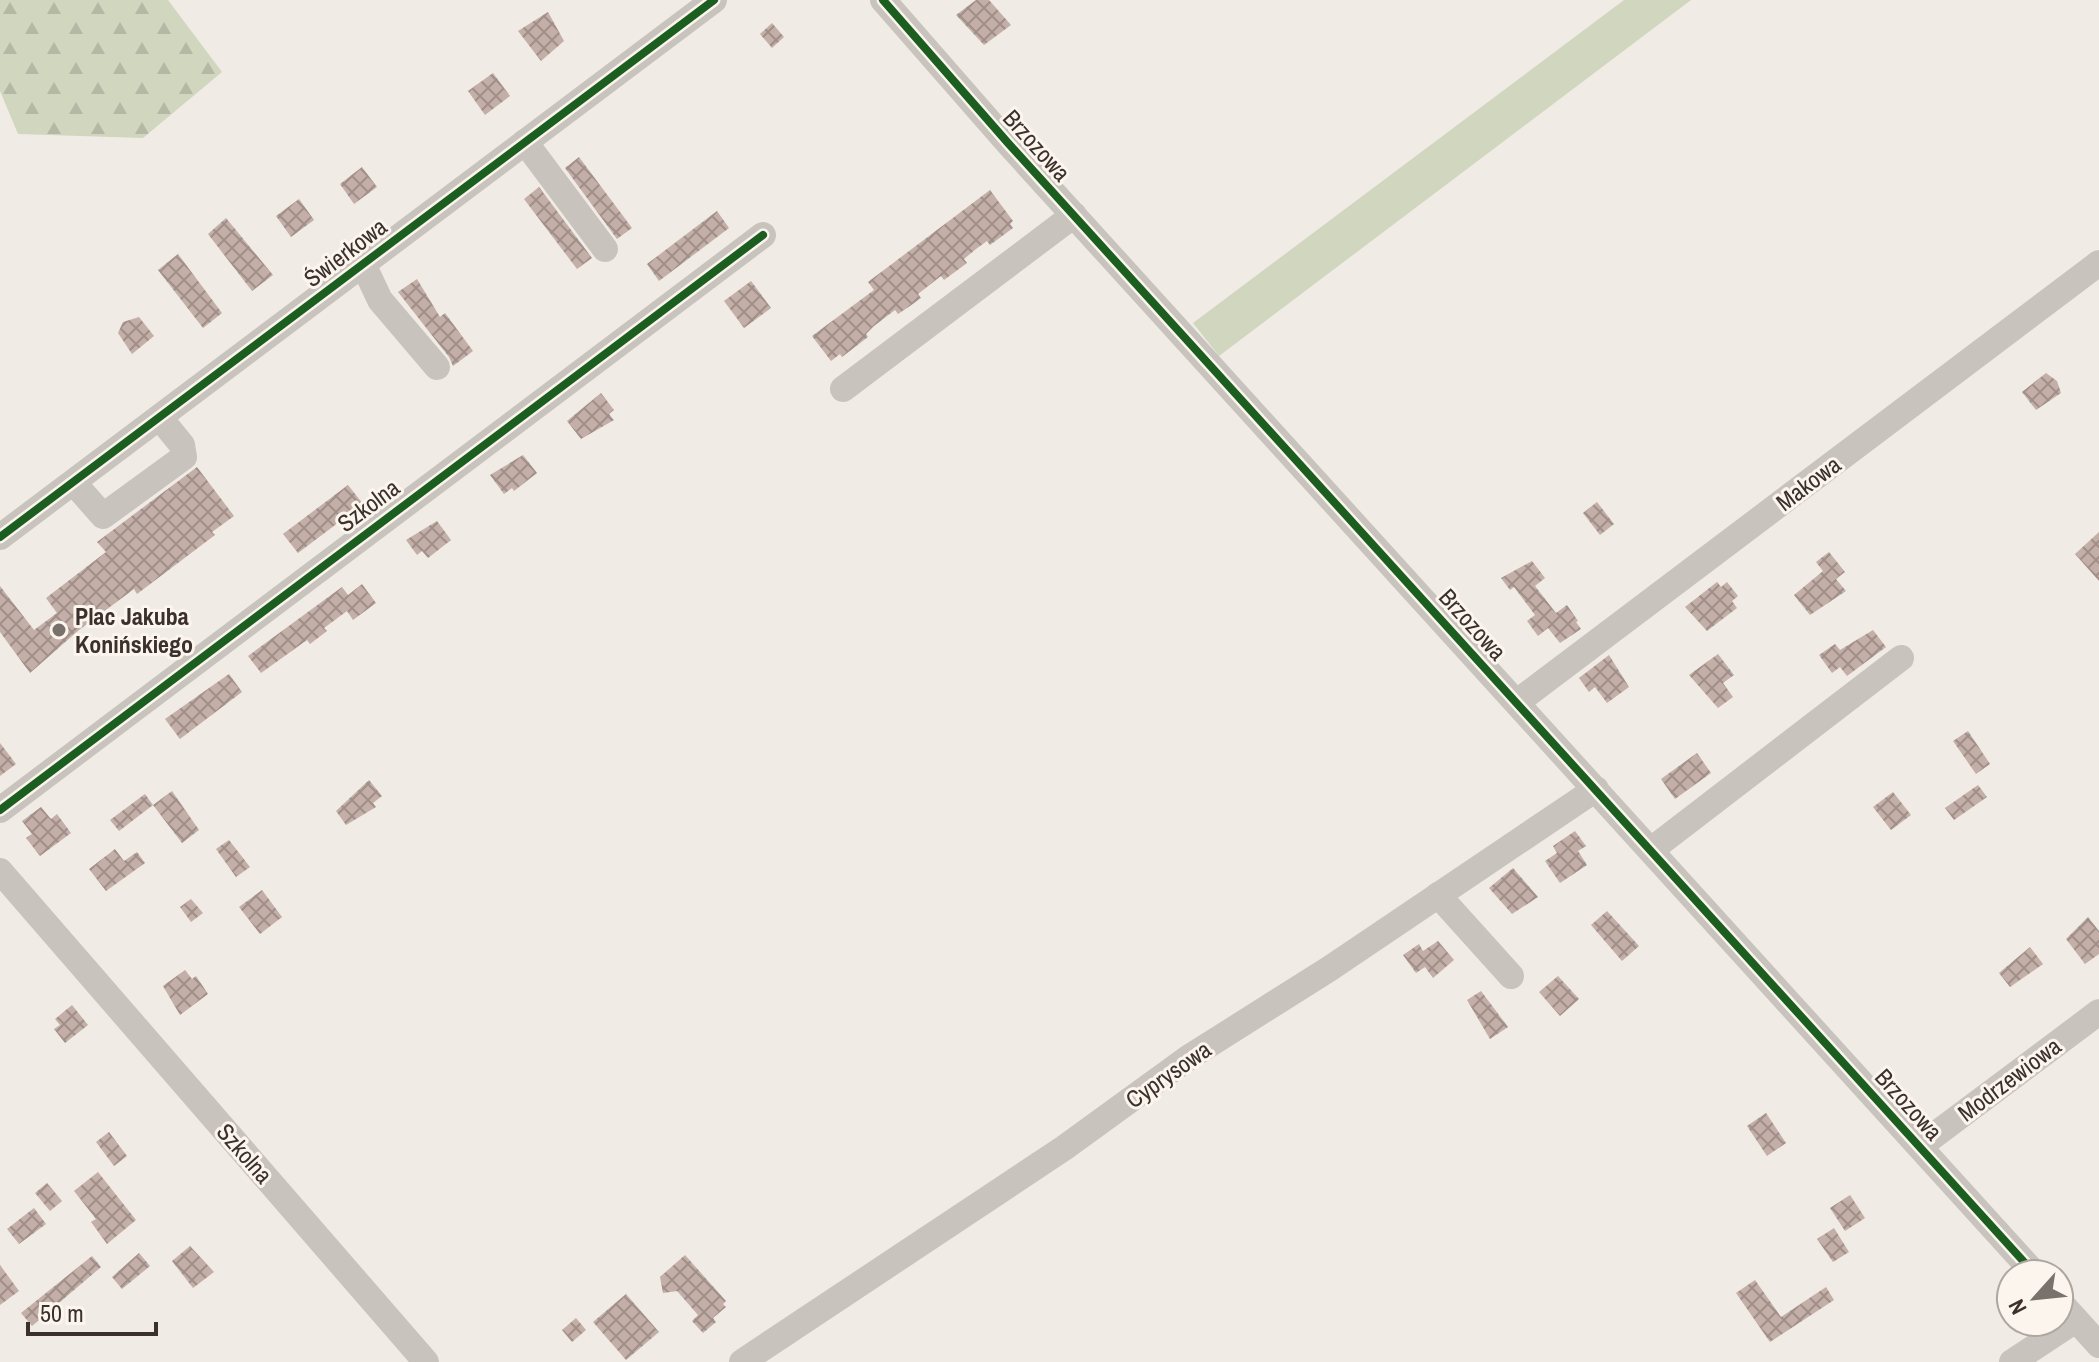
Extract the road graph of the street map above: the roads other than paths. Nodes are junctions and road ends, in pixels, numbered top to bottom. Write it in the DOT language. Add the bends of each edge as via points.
graph roads {
  1 [pos="714,0"];
  2 [pos="883,0"];
  3 [pos="525,142"];
  4 [pos="1074,215"];
  5 [pos="763,235"];
  6 [pos="605,249"];
  7 [pos="2099,263"];
  8 [pos="363,264"];
  9 [pos="437,367"];
  10 [pos="843,389"];
  11 [pos="160,418"];
  12 [pos="74,483"];
  13 [pos="0,537"];
  14 [pos="1901,658"];
  15 [pos="1517,702"];
  16 [pos="1596,789"];
  17 [pos="0,810"];
  18 [pos="1651,850"];
  19 [pos="0,871"];
  20 [pos="1438,895"];
  21 [pos="1511,976"];
  22 [pos="2099,1012"];
  23 [pos="1920,1146"];
  24 [pos="2021,1258"];
  25 [pos="2075,1318"];
  26 [pos="2038,1338"];
  27 [pos="2099,1345"];
  28 [pos="426,1362"];
  29 [pos="742,1362"];
  30 [pos="2012,1362"];
  1 -- 3 [label="street, Świerkowa"];
  2 -- 4 [label="street, Brzozowa"];
  3 -- 6 [label="street"];
  3 -- 8 [label="street, Świerkowa"];
  4 -- 10 [label="street"];
  4 -- 15 [label="street, Brzozowa"];
  5 -- 17 [label="street, Szkolna"];
  7 -- 15 [label="street, Makowa"];
  8 -- 9 [label="street" via="380,300"];
  8 -- 11 [label="street, Świerkowa"];
  11 -- 12 [label="street, Świerkowa"];
  11 -- 12 [label="street" via="182,445 184,457 103,516"];
  12 -- 13 [label="street, Świerkowa"];
  14 -- 18 [label="street"];
  15 -- 16 [label="street, Brzozowa"];
  16 -- 18 [label="street, Brzozowa"];
  16 -- 20 [label="street, Cyprysowa"];
  18 -- 23 [label="street, Brzozowa"];
  19 -- 28 [label="street, Szkolna"];
  20 -- 21 [label="street"];
  20 -- 29 [label="street, Cyprysowa"];
  22 -- 23 [label="street, Modrzewiowa"];
  23 -- 24 [label="street, Brzozowa"];
  25 -- 27 [label="street"];
  26 -- 30 [label="street"];
}
